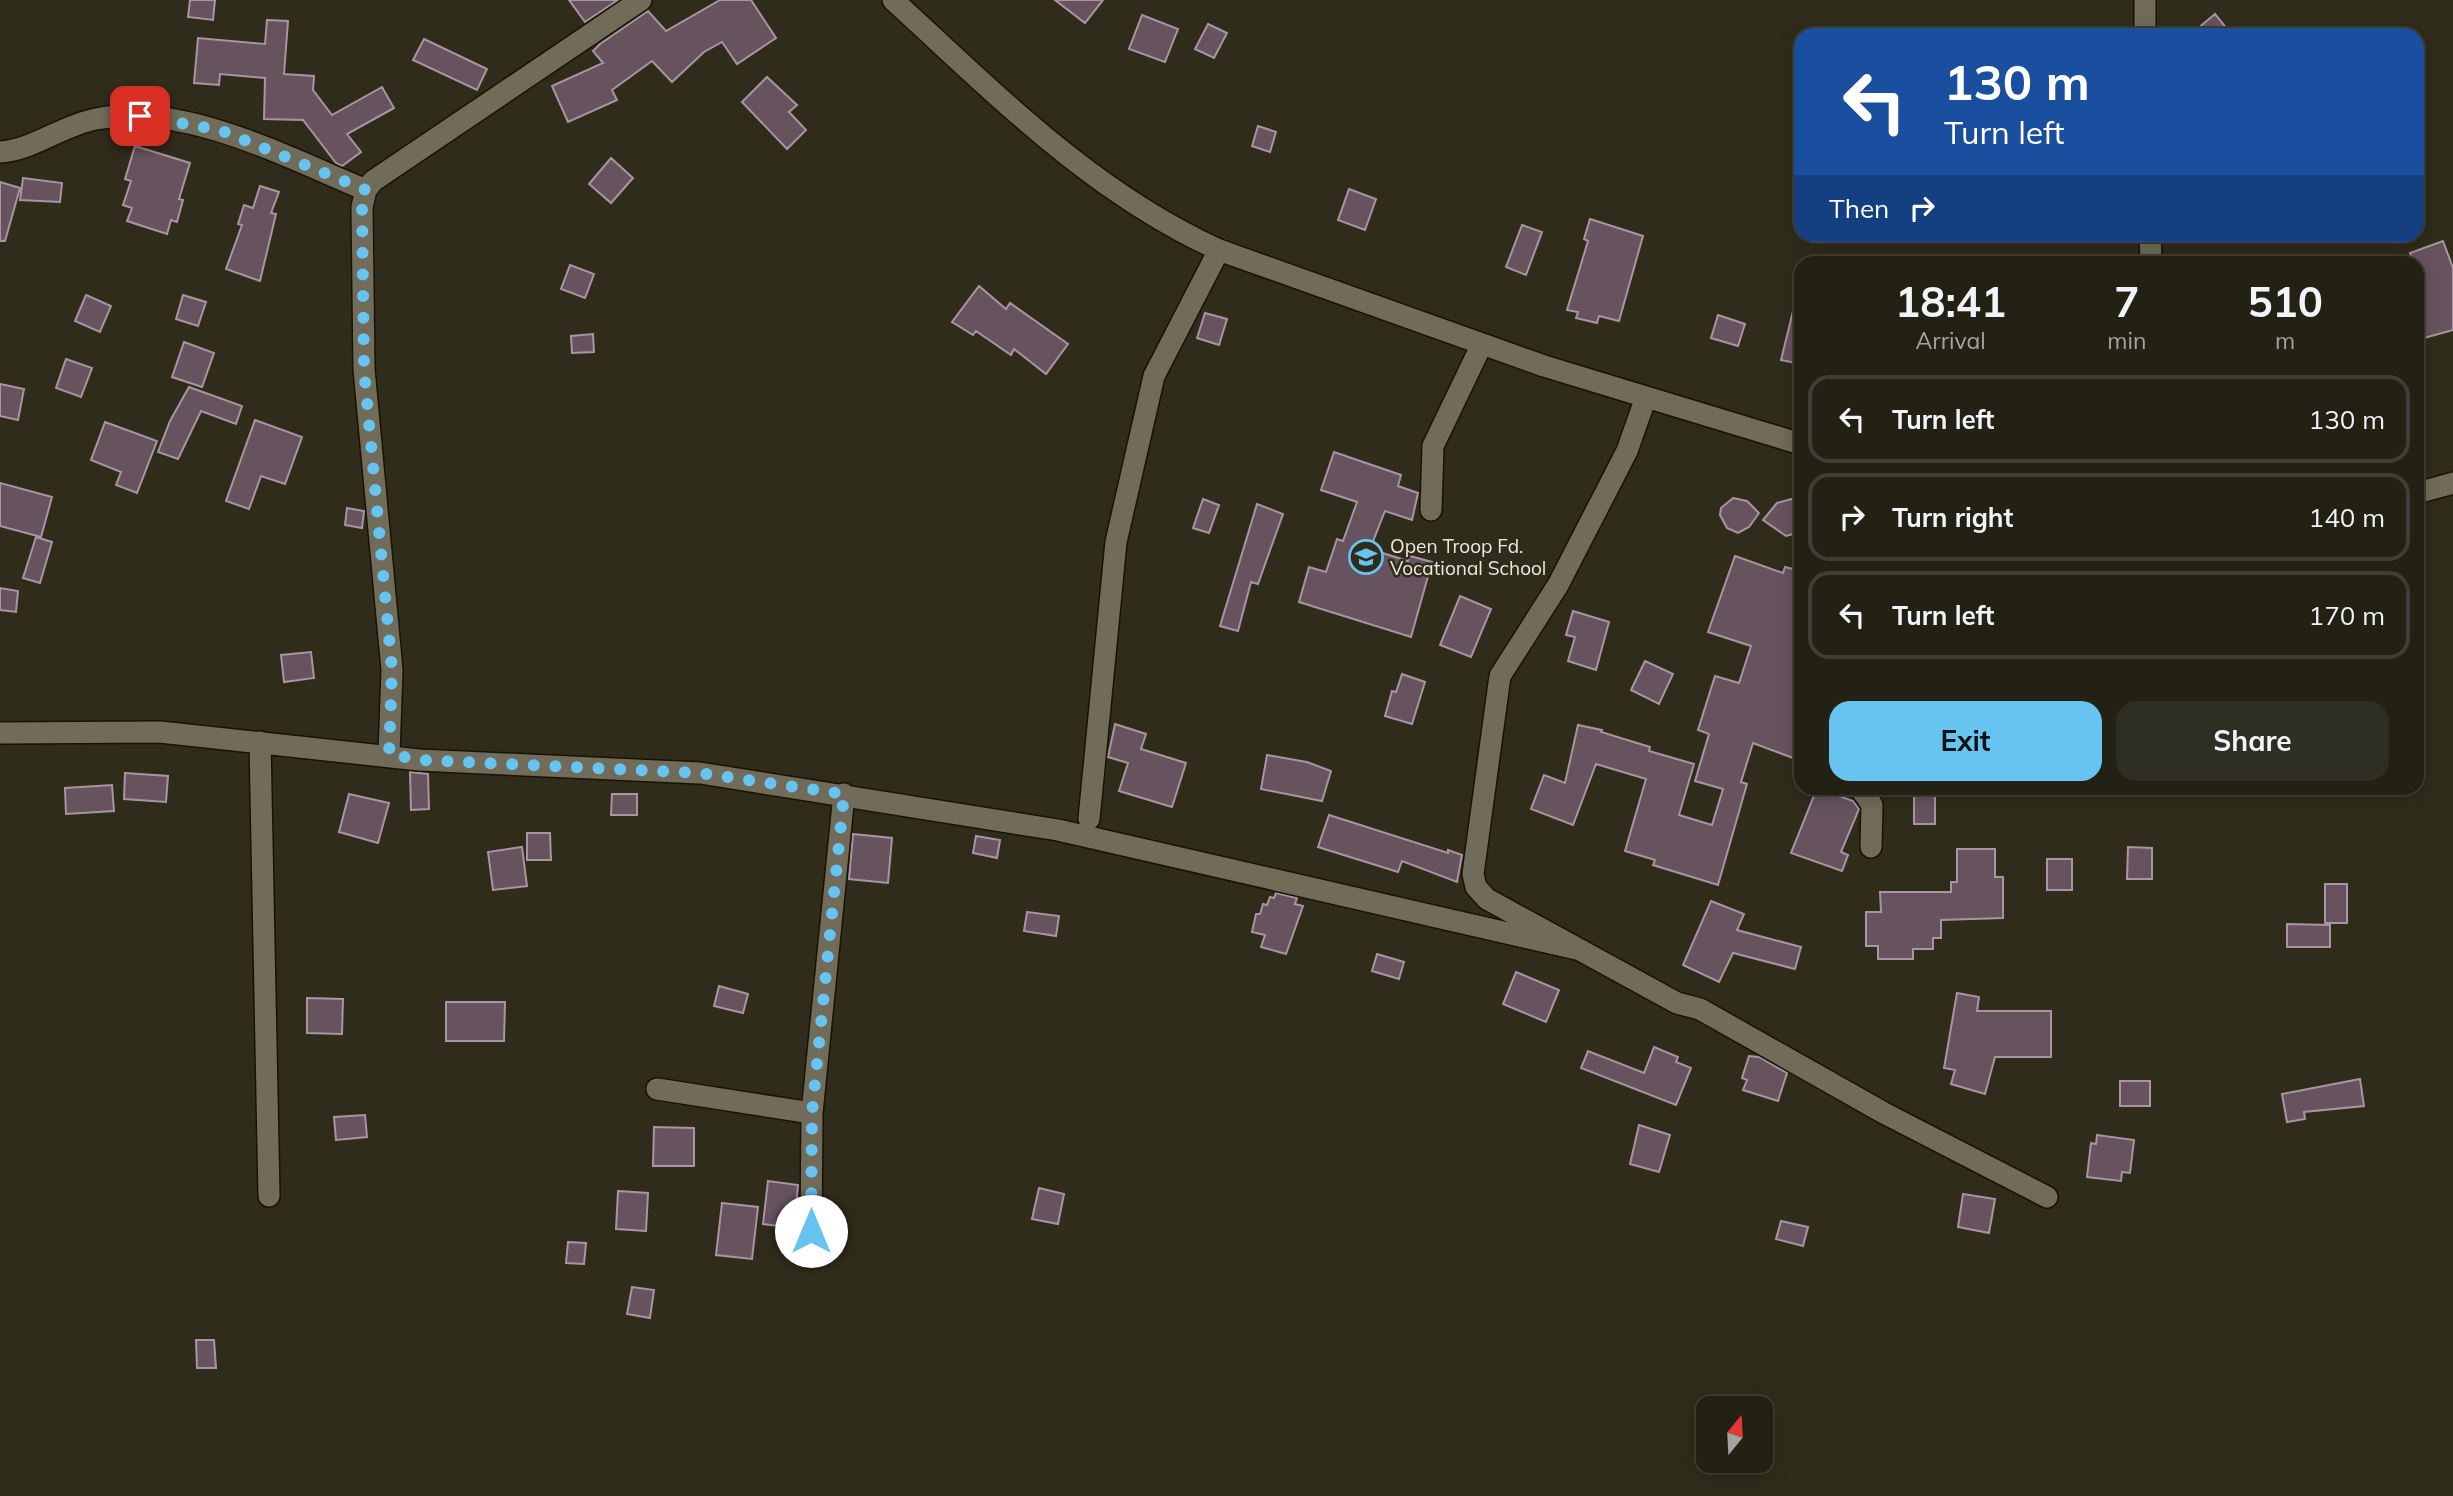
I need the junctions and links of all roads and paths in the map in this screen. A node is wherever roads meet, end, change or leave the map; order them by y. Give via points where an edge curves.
1 (642, 0) edge
2 (893, 0) edge
3 (2146, 0) edge
4 (2145, 28) edge
5 (0, 152) edge
6 (366, 190) junction
7 (1219, 250) junction
8 (1482, 344) junction
9 (1646, 397) junction
10 (1794, 442) edge
11 (2453, 483) edge
12 (2424, 491) edge
13 (1431, 510) dead end
14 (0, 733) edge
15 (260, 742) junction
16 (389, 754) junction
17 (844, 794) junction
18 (1865, 795) edge
19 (1089, 820) dead end
20 (1871, 847) dead end
21 (1581, 950) junction
22 (657, 1089) dead end
23 (812, 1113) junction
24 (270, 1196) dead end
25 (2047, 1197) dead end
26 (811, 1231) dead end

1 - 6 street
2 - 7 street via 1062,154 1126,201
3 - 4 street
5 - 6 street via 95,119 140,116 220,130
6 - 16 street via 362,207 364,369 392,670
7 - 8 street
7 - 19 street via 1154,376 1116,542
8 - 9 street
8 - 13 street via 1433,446
9 - 10 street
9 - 21 street via 1627,451 1558,585 1500,676 1473,874 1476,887 1487,898
11 - 12 street
14 - 15 street via 160,732
15 - 16 street
15 - 24 street
16 - 17 street via 419,760 700,773
17 - 21 street via 1058,830
17 - 23 street
18 - 20 street via 1872,804
21 - 25 street via 1676,1003 1700,1009 1884,1113
22 - 23 street
23 - 26 street

